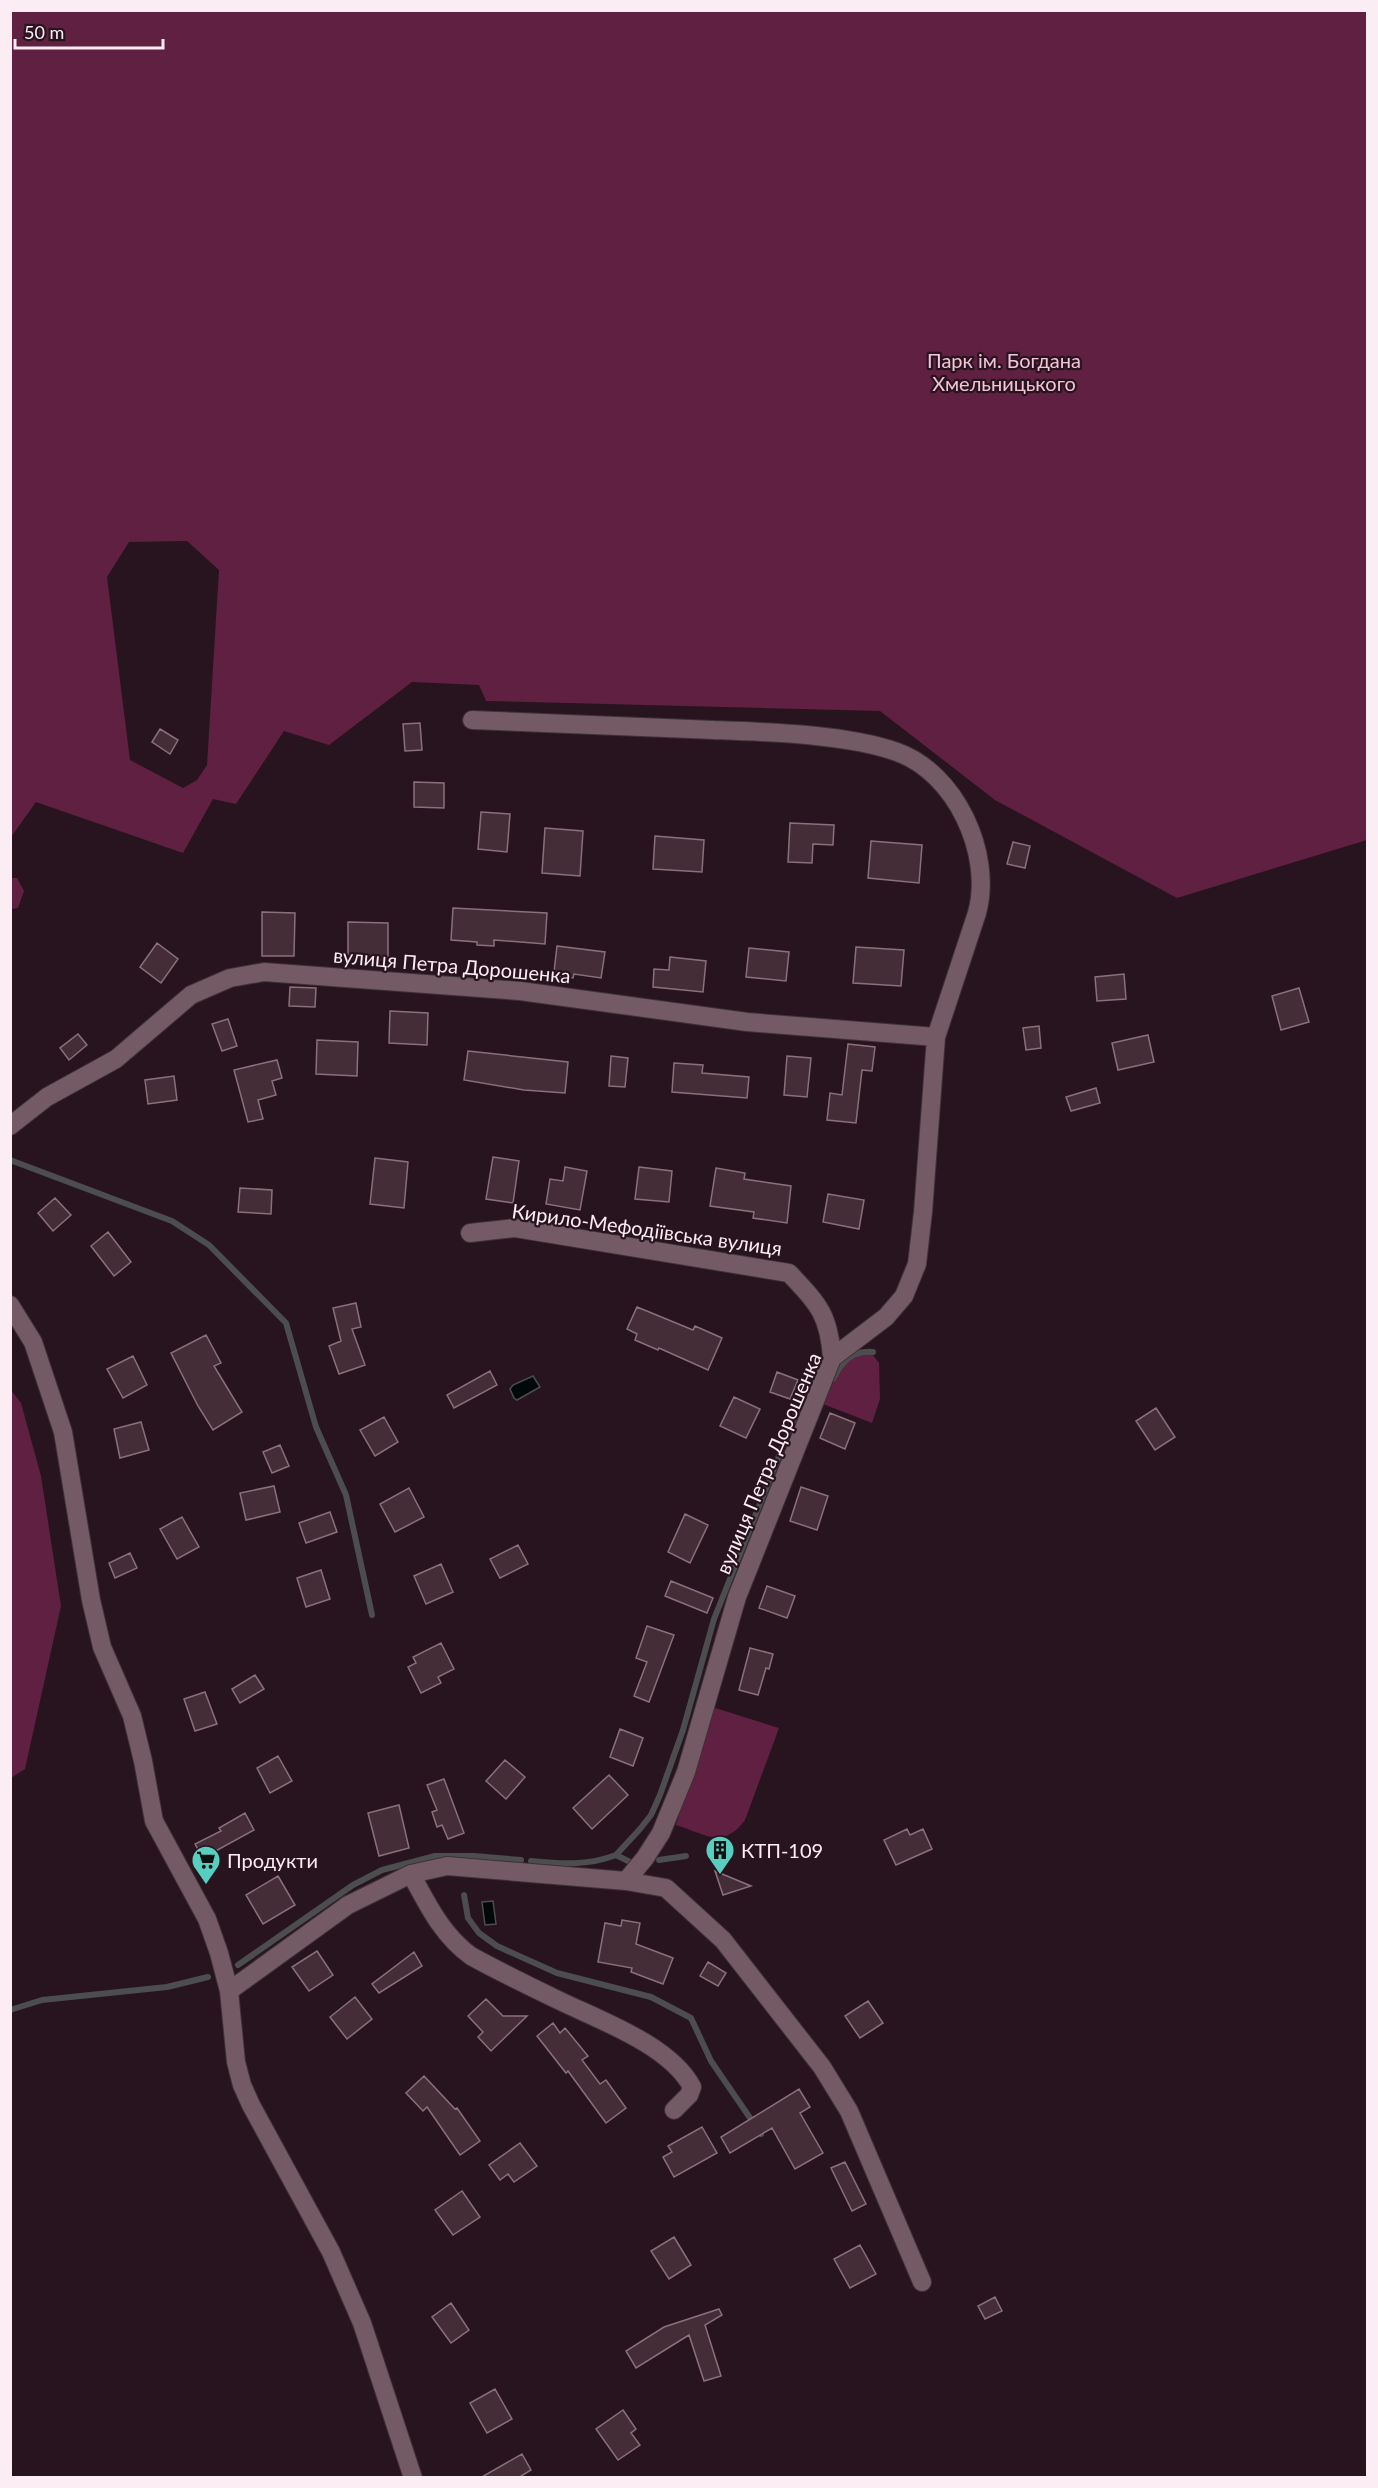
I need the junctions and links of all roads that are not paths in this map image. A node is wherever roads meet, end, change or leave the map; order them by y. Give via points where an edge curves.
1 (472, 720) dead end
2 (936, 1036) junction
3 (10, 1126) edge
4 (470, 1233) dead end
5 (10, 1305) edge
6 (832, 1359) junction
7 (411, 1874) junction
8 (626, 1881) junction
9 (229, 1991) junction
10 (674, 2110) dead end
11 (922, 2282) dead end
12 (413, 2478) edge

1 - 2 street, вулиця Петра Дорошенка via 765,732 851,741 898,752 917,762 941,783 969,826 982,873 982,896
2 - 3 street, вулиця Петра Дорошенка via 747,1022 520,991 264,972 230,978 191,995 116,1059 47,1097
2 - 6 street, вулиця Петра Дорошенка via 917,1264 904,1296 886,1317
4 - 6 street, Кирило-Мефодіївська вулиця via 515,1228 789,1272 820,1307 830,1333
5 - 9 street via 33,1341 63,1432 90,1600 102,1647 132,1716 154,1821 207,1919
6 - 8 street, вулиця Петра Дорошенка via 736,1597 686,1772 661,1833
7 - 8 street via 447,1866
7 - 9 street via 348,1905
7 - 10 street via 440,1926 471,1956 641,2041 670,2061 692,2087
8 - 11 street via 666,1888 694,1911 723,1940 801,2037 849,2111
9 - 12 street via 242,2085 336,2262 362,2324

